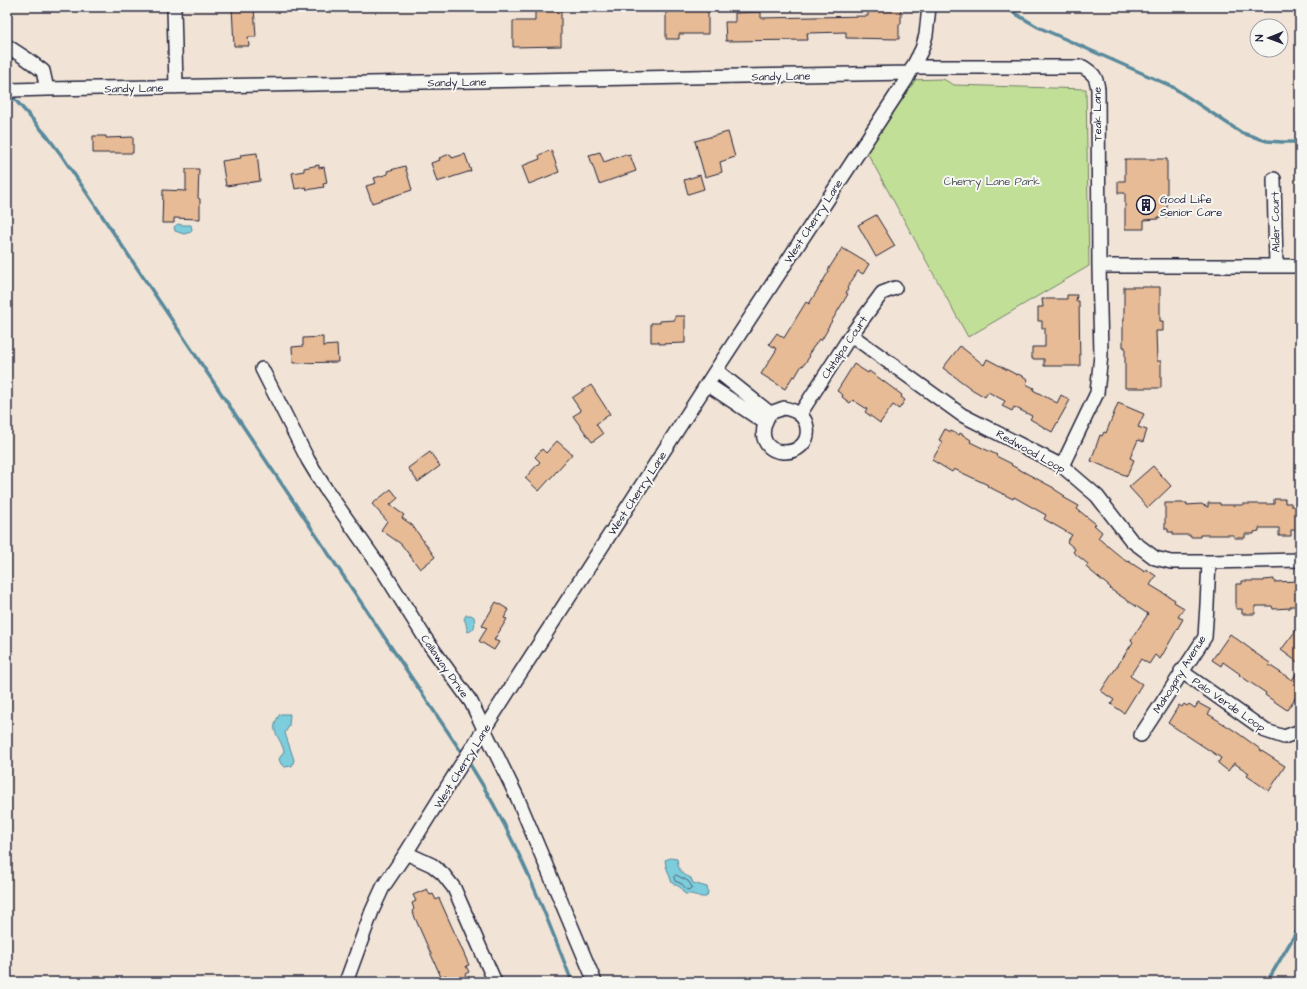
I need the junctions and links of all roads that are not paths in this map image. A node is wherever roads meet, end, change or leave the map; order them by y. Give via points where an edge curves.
1 (174, 7) edge
2 (929, 7) edge
3 (7, 46) edge
4 (911, 70) junction
5 (176, 87) junction
6 (47, 89) junction
7 (7, 94) edge
8 (1274, 179) dead end
9 (1099, 266) junction
10 (1276, 266) junction
11 (1300, 266) edge
12 (895, 288) dead end
13 (851, 335) junction
14 (262, 369) dead end
15 (716, 370) junction
16 (707, 384) junction
17 (800, 414) junction
18 (767, 418) junction
19 (1062, 466) junction
20 (1300, 560) edge
21 (1209, 562) junction
22 (1181, 671) junction
23 (484, 730) junction
24 (1300, 731) edge
25 (1141, 735) dead end
26 (406, 853) junction
27 (346, 982) edge
28 (495, 982) edge
29 (594, 982) edge

1 - 5 street
2 - 4 street, West Cherry Lane via 922,49
3 - 6 street via 42,71
4 - 5 street, Sandy Lane
4 - 9 street, Teak Lane via 1083,67 1096,77
4 - 15 street, West Cherry Lane
5 - 6 street, Sandy Lane
6 - 7 street, Sandy Lane via 12,90
8 - 10 street, Alder Court
9 - 10 street
9 - 19 street via 1101,355 1097,393
10 - 11 street
12 - 13 street, Chitalpa Court via 882,293
13 - 17 street, Chitalpa Court
13 - 19 street, Redwood Loop via 962,415
14 - 23 street, Callaway Drive via 325,488 470,702
15 - 16 street, West Cherry Lane
15 - 18 street
16 - 18 street
16 - 23 street, West Cherry Lane
17 - 18 street via 784,408
17 - 18 street via 805,421 806,438 794,451 785,453 777,452 764,440 762,431
19 - 21 street, Redwood Loop via 1097,496 1131,540 1155,558 1171,562
20 - 21 street, Redwood Loop
21 - 22 street, Mahogany Avenue via 1204,637
22 - 24 street, Palo Verde Loop via 1266,731 1284,737
22 - 25 street, Mahogany Avenue
23 - 26 street, West Cherry Lane
23 - 29 street, Callaway Drive via 518,799
26 - 27 street, West Cherry Lane via 383,887
26 - 28 street via 432,865 454,888

